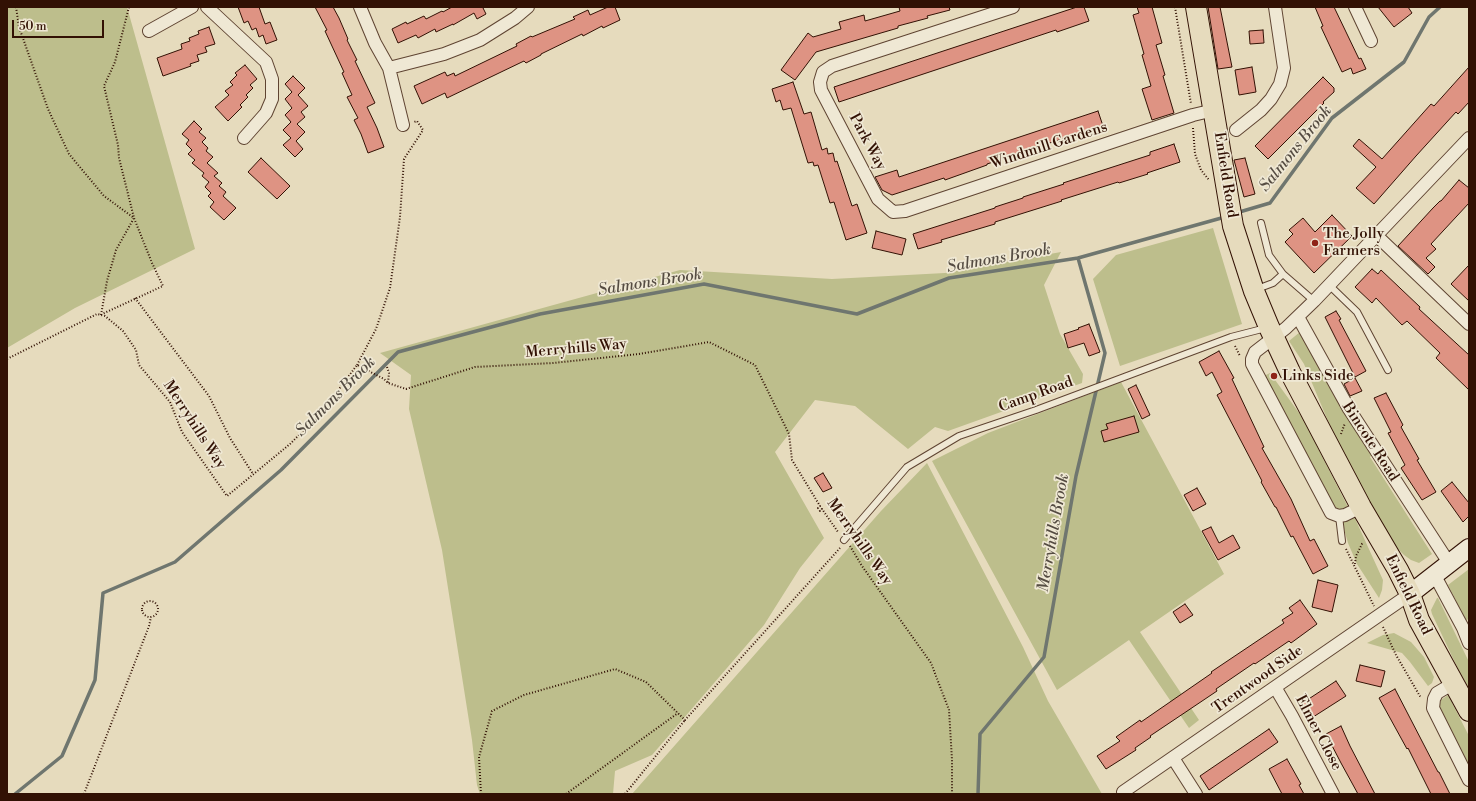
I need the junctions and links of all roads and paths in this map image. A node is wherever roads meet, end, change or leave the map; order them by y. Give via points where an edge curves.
1 (16, 7) edge
2 (129, 7) edge
3 (192, 7) edge
4 (207, 7) edge
5 (360, 7) edge
6 (528, 7) edge
7 (1014, 7) edge
8 (1175, 7) edge
9 (1196, 7) edge
10 (1275, 7) edge
11 (1355, 7) edge
12 (149, 31) dead end
13 (1371, 41) dead end
14 (389, 68) junction
15 (1214, 110) junction
16 (1193, 115) junction
17 (403, 125) joint
18 (1236, 130) dead end
19 (244, 138) dead end
20 (1469, 138) edge
21 (1211, 183) dead end
22 (893, 212) joint
23 (134, 218) junction
24 (1261, 223) dead end
25 (1376, 235) junction
26 (1283, 274) junction
27 (1329, 285) junction
28 (1254, 291) junction
29 (135, 298) junction
30 (1314, 301) junction
31 (101, 315) junction
32 (1298, 317) junction
33 (1469, 324) edge
34 (1271, 332) junction
35 (1231, 337) junction
36 (7, 359) edge
37 (1242, 361) dead end
38 (357, 365) junction
39 (387, 367) dead end
40 (1388, 370) dead end
41 (388, 383) junction
42 (1348, 408) junction
43 (1335, 457) junction
44 (253, 474) junction
45 (1361, 507) junction
46 (1339, 516) junction
47 (1378, 537) junction
48 (845, 540) junction
49 (1342, 541) joint
50 (1467, 552) edge
51 (1449, 563) junction
52 (1355, 565) junction
53 (1434, 574) junction
54 (1410, 594) junction
55 (1378, 616) junction
56 (151, 617) junction
57 (1466, 627) edge
58 (1469, 643) edge
59 (1454, 683) junction
60 (1275, 687) junction
61 (1433, 708) junction
62 (1469, 712) edge
63 (678, 713) junction
64 (685, 720) junction
65 (1173, 758) junction
66 (1469, 780) edge
67 (1123, 792) dead end
68 (84, 794) edge
69 (481, 794) edge
70 (566, 794) edge
71 (624, 794) edge
72 (952, 794) edge
73 (1196, 794) edge
74 (1333, 794) edge

1 - 23 path via 19,27 46,102 69,154 104,196
2 - 23 path via 115,62 104,86 118,145 118,158
3 - 12 street
4 - 19 street via 266,62 272,79 272,98 266,113
5 - 14 street
6 - 14 street via 480,40 444,54
7 - 22 street, Park Way via 832,66 823,72 821,90 878,199
8 - 16 path
9 - 15 main road, Enfield Road
10 - 18 street via 1284,68 1280,84 1271,99
11 - 13 street
14 - 17 street
15 - 16 street, Windmill Gardens
15 - 28 main road, Enfield Road via 1233,226
16 - 21 path via 1195,154
16 - 22 street, Windmill Gardens via 906,211
17 - 38 path via 417,121 423,130 404,159 400,217 390,288 376,329
20 - 25 street
23 - 29 path via 163,286
23 - 31 path via 116,250
24 - 26 lane via 1269,255
25 - 27 street
25 - 33 street
26 - 28 lane via 1273,283
26 - 30 lane
27 - 30 street
27 - 40 lane via 1356,312
28 - 34 main road, Enfield Road
29 - 31 path
29 - 44 path via 208,396
30 - 32 street
31 - 36 path via 97,314
31 - 44 path, Merryhills Way via 123,331 136,350 139,365 170,402 182,432 227,496
32 - 34 street
32 - 42 street, Bincote Road
34 - 35 lane, Camp Road via 1260,330
34 - 43 main road, Enfield Road
34 - 46 street via 1255,352 1252,364 1331,513
35 - 37 path
35 - 48 lane, Camp Road via 959,436 907,467
38 - 41 path, Merryhills Way
38 - 44 path, Merryhills Way via 322,412 290,444
39 - 41 path
41 - 48 path, Merryhills Way via 406,389 475,367 553,363 639,354 708,342 755,365 789,434 792,460 820,506 818,508 820,511 822,509
42 - 43 path
42 - 51 street, Bincote Road
43 - 45 main road, Enfield Road
45 - 46 street
45 - 47 main road, Enfield Road
46 - 49 lane
47 - 52 path via 1362,544
47 - 54 main road, Enfield Road
48 - 64 path
48 - 72 path, Merryhills Way via 931,663 949,710
49 - 52 path
50 - 51 street
51 - 53 street
52 - 55 path
53 - 54 street
53 - 57 street
54 - 55 street, Trentwood Side
54 - 59 main road, Enfield Road via 1419,620
55 - 60 street, Trentwood Side
55 - 61 path via 1396,655 1423,701
56 - 56 path via 157,614 158,606 153,601 143,604 142,608 144,615
56 - 68 path
57 - 58 street
59 - 61 street via 1437,693
59 - 62 main road, Enfield Road
60 - 65 street, Trentwood Side
60 - 74 street, Elmer Close
61 - 66 street
63 - 64 path
63 - 69 path via 646,682 615,669 524,695 492,710 479,757
63 - 70 path
64 - 71 path
65 - 67 street, Trentwood Side
65 - 73 street

